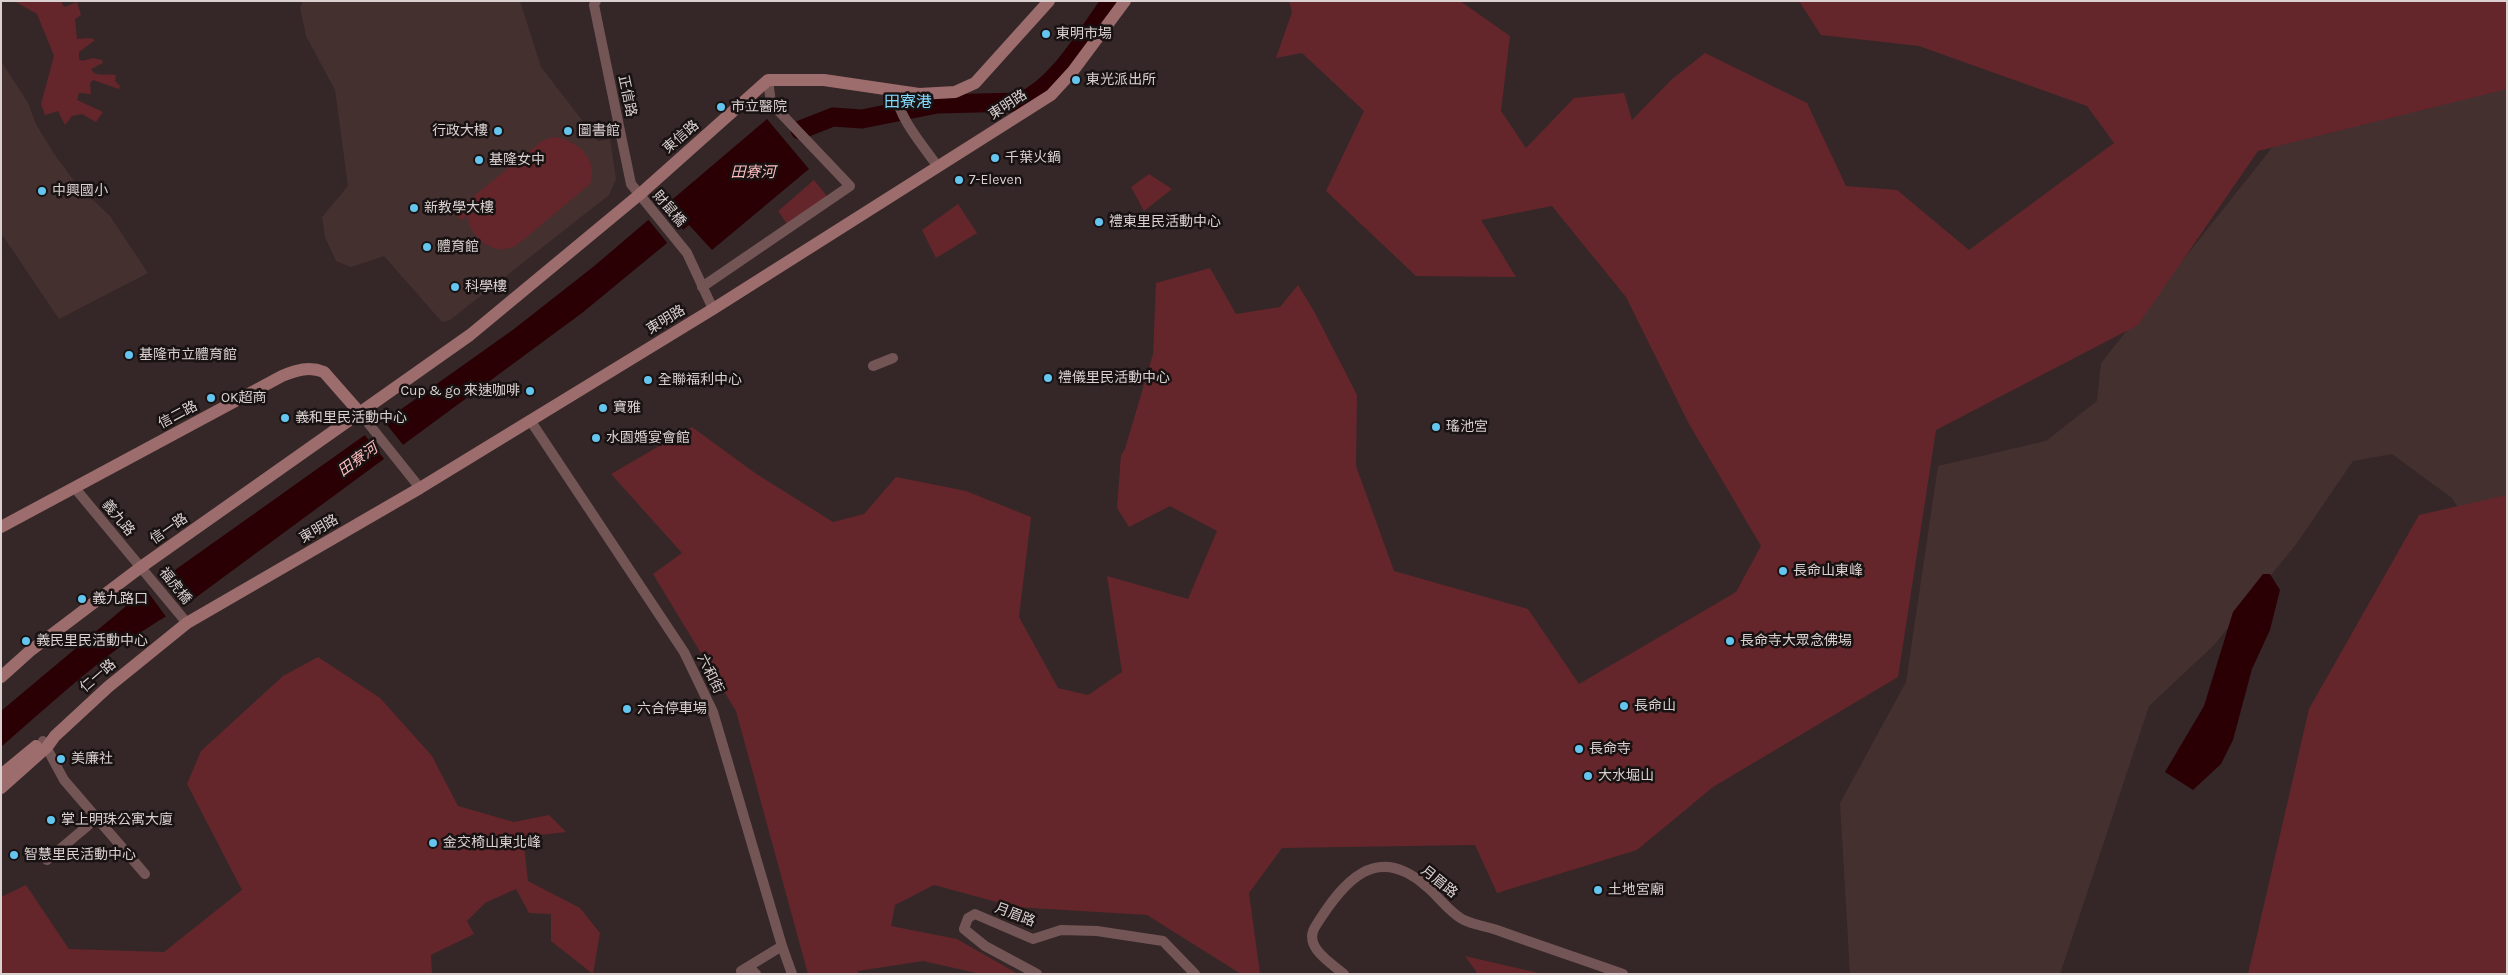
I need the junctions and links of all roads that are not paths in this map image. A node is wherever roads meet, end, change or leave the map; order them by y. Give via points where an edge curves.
1 (596, 1) edge
2 (1049, 1) edge
3 (1125, 1) edge
4 (768, 80) junction
5 (896, 97) junction
6 (938, 167) junction
7 (639, 195) junction
8 (702, 287) junction
9 (713, 309) junction
10 (893, 358) dead end
11 (873, 366) dead end
12 (360, 413) junction
13 (530, 420) junction
14 (74, 487) junction
15 (420, 488) junction
16 (1, 527) edge
17 (141, 567) junction
18 (187, 623) junction
19 (1, 677) edge
20 (48, 741) junction
21 (1, 774) edge
22 (1, 788) edge
23 (97, 818) junction
24 (47, 860) dead end
25 (145, 874) dead end
26 (782, 946) junction
27 (749, 970) edge
28 (792, 974) edge
29 (1037, 974) edge
30 (1195, 974) edge
31 (1344, 974) edge
32 (1623, 974) edge

1 - 7 street, 正信路 via 599,35 631,184
2 - 5 street via 975,83 944,94
3 - 6 street, 東明路 via 1051,95
4 - 5 street via 824,80
4 - 7 street, 東信路
4 - 8 street via 771,103 850,186
5 - 6 street via 905,118
6 - 9 street, 東明路
7 - 8 street, 財鼠橋 via 694,264
7 - 12 street, 東信路 via 470,335
8 - 9 street, 財鼠橋
9 - 13 street, 東明路
10 - 11 street
12 - 14 street, 信二路 via 324,372 299,370 282,376
12 - 15 street
12 - 17 street, 信一路
13 - 15 street, 東明路
13 - 26 street, 六和街 via 684,652 697,678 713,712
14 - 16 street, 信二路
14 - 17 street, 義九路
15 - 18 street, 東明路
17 - 18 street, 福虎橋
17 - 19 street, 信一路 via 30,651
18 - 20 street, 仁一路
20 - 21 street, 仁一路
20 - 22 street, 仁一路
20 - 23 street via 64,780
23 - 24 street
23 - 25 street
26 - 27 street
26 - 28 street, 六和街
29 - 30 street, 月眉路 via 985,946 964,929 968,918 975,914 1033,939 1061,930 1097,931 1164,941
31 - 32 street, 月眉路 via 1319,953 1313,931 1328,906 1350,881 1366,869 1384,866 1418,880 1463,920

